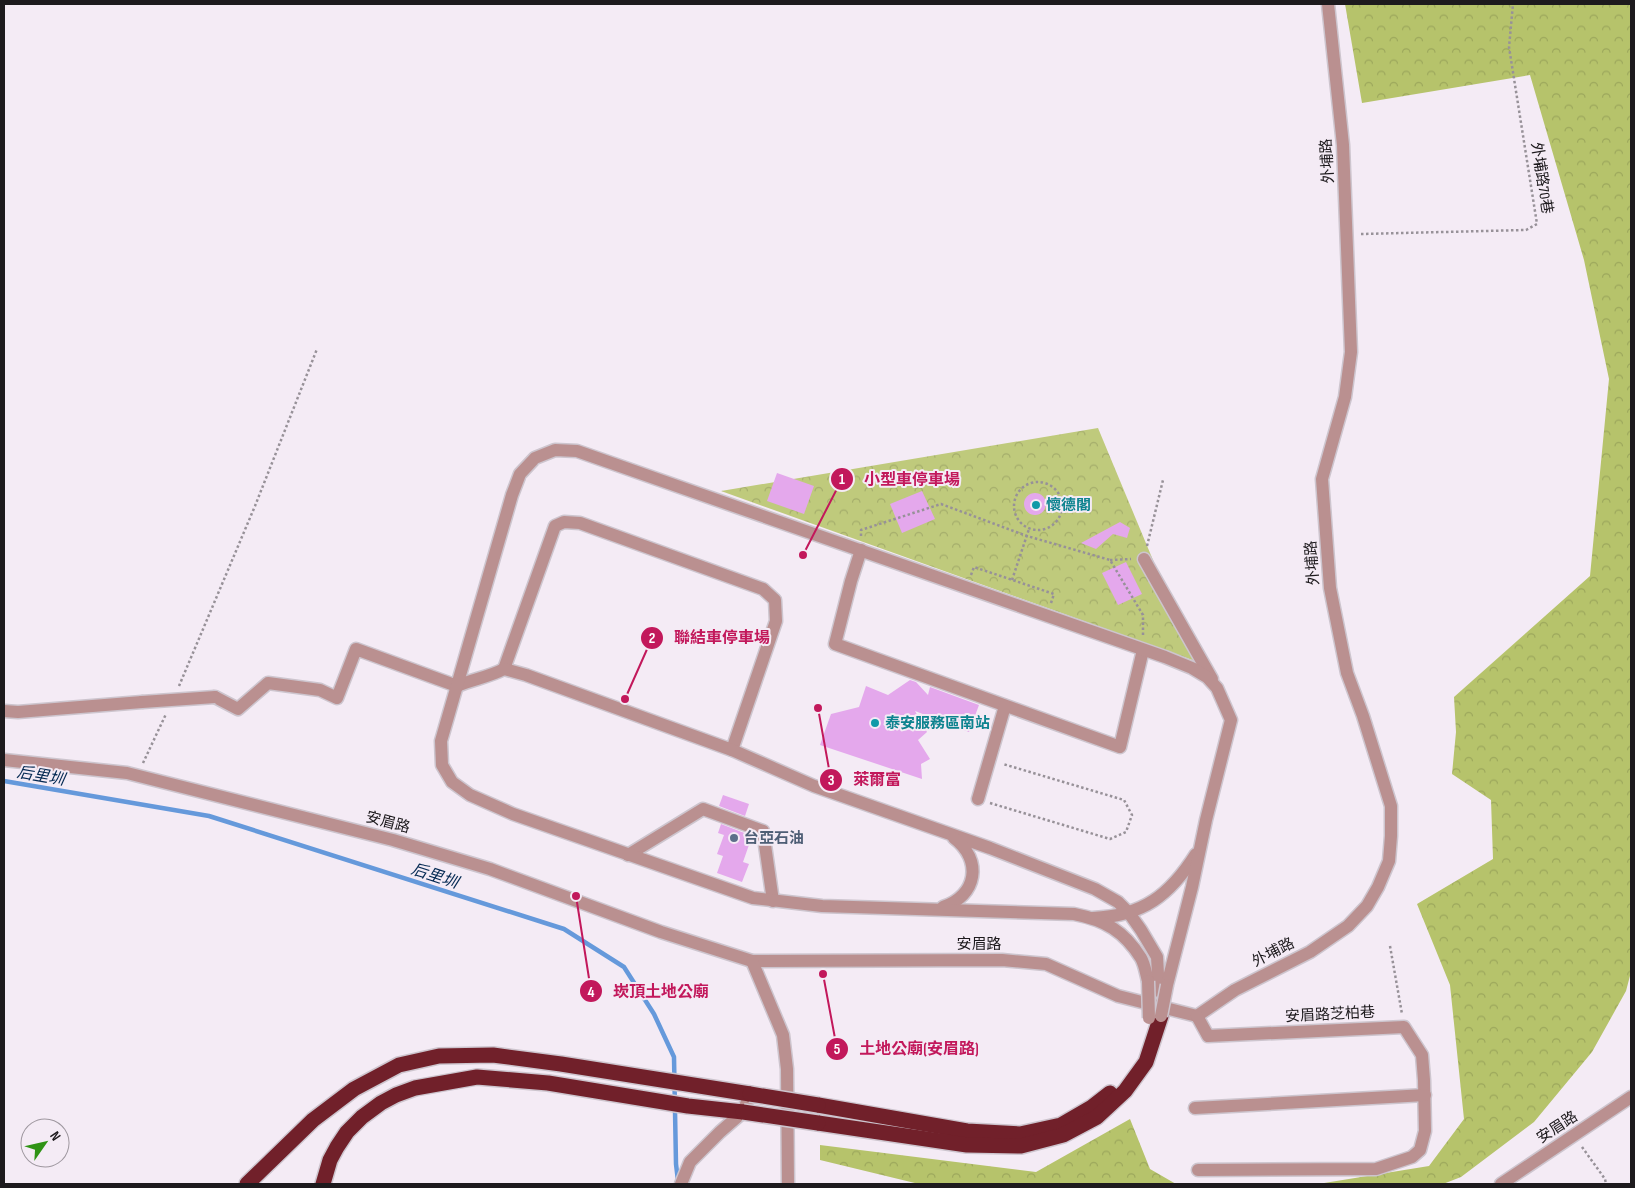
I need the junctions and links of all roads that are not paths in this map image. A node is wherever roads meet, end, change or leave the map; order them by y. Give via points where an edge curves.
1 (1328, 4) edge
2 (861, 550) junction
3 (1144, 559) road end
4 (1144, 650) junction
5 (504, 669) junction
6 (457, 686) junction
7 (1216, 688) junction
8 (1005, 706) junction
9 (4, 711) edge
10 (732, 750) junction
11 (4, 760) edge
12 (978, 799) road end
13 (949, 834) junction
14 (1201, 846) junction
15 (628, 855) junction
16 (773, 901) junction
17 (939, 909) junction
18 (1129, 913) junction
19 (1093, 918) junction
20 (752, 961) junction
21 (1163, 988) junction
22 (1197, 1016) junction
23 (1155, 1017) junction
24 (750, 1094) junction
25 (1425, 1096) junction
26 (1631, 1097) edge
27 (1195, 1108) dead end
28 (743, 1112) junction
29 (1198, 1170) dead end
30 (247, 1184) edge
31 (322, 1184) edge
32 (681, 1184) edge
33 (788, 1184) edge
34 (1501, 1184) edge

1 - 22 street, 外埔路 via 1344,145 1351,352 1345,397 1327,458 1322,489 1330,588 1347,673 1391,806 1389,861 1367,906 1348,926 1310,952 1235,990
2 - 4 street
2 - 6 street via 599,458 577,451 555,450 535,458 520,474
2 - 8 street via 835,644
3 - 7 street
4 - 7 street via 1192,668 1207,677
4 - 8 street via 1120,747
5 - 6 street
5 - 10 street
5 - 10 street via 555,526 564,522 589,526 764,589 775,600 776,621
6 - 9 street, bridge via 356,649 337,698 320,690 268,683 238,709 215,696
6 - 15 street via 441,741 442,765 452,782 470,795 513,814
7 - 14 street via 1232,720
8 - 12 street
10 - 13 street via 814,786
11 - 20 street, 安眉路 via 127,773 393,840 490,869 661,932
13 - 17 street via 965,848 972,860 973,876 966,892 954,904
13 - 18 street via 1095,890 1118,902
14 - 18 street via 1186,870 1161,895
14 - 21 street
15 - 16 street via 753,898
15 - 16 street via 703,809 763,831
16 - 17 street via 822,906
17 - 19 street via 1074,914
18 - 19 street
18 - 21 street via 1157,957
19 - 23 street, bridge via 1122,934 1142,960
20 - 22 street, 安眉路 via 1002,960 1046,964 1118,996
20 - 33 street via 783,1035
21 - 23 street, bridge
22 - 25 street, 安眉路芝柏巷 via 1208,1036 1404,1027 1422,1055
23 - 24 highway, bridge via 1137,1059 1119,1085 1092,1107 1061,1125 1020,1134 967,1131
23 - 28 highway, bridge via 1146,1062 1125,1092 1098,1117 1063,1136 1021,1146 967,1145
24 - 28 street
24 - 30 highway via 493,1055 439,1056 399,1066 354,1089 313,1120
25 - 27 street
25 - 29 street via 1426,1131 1420,1150 1412,1157 1376,1169
26 - 34 street, 安眉路
28 - 31 highway via 548,1083 476,1077 415,1088 396,1095 362,1117 347,1132 330,1160
28 - 32 street via 690,1162

